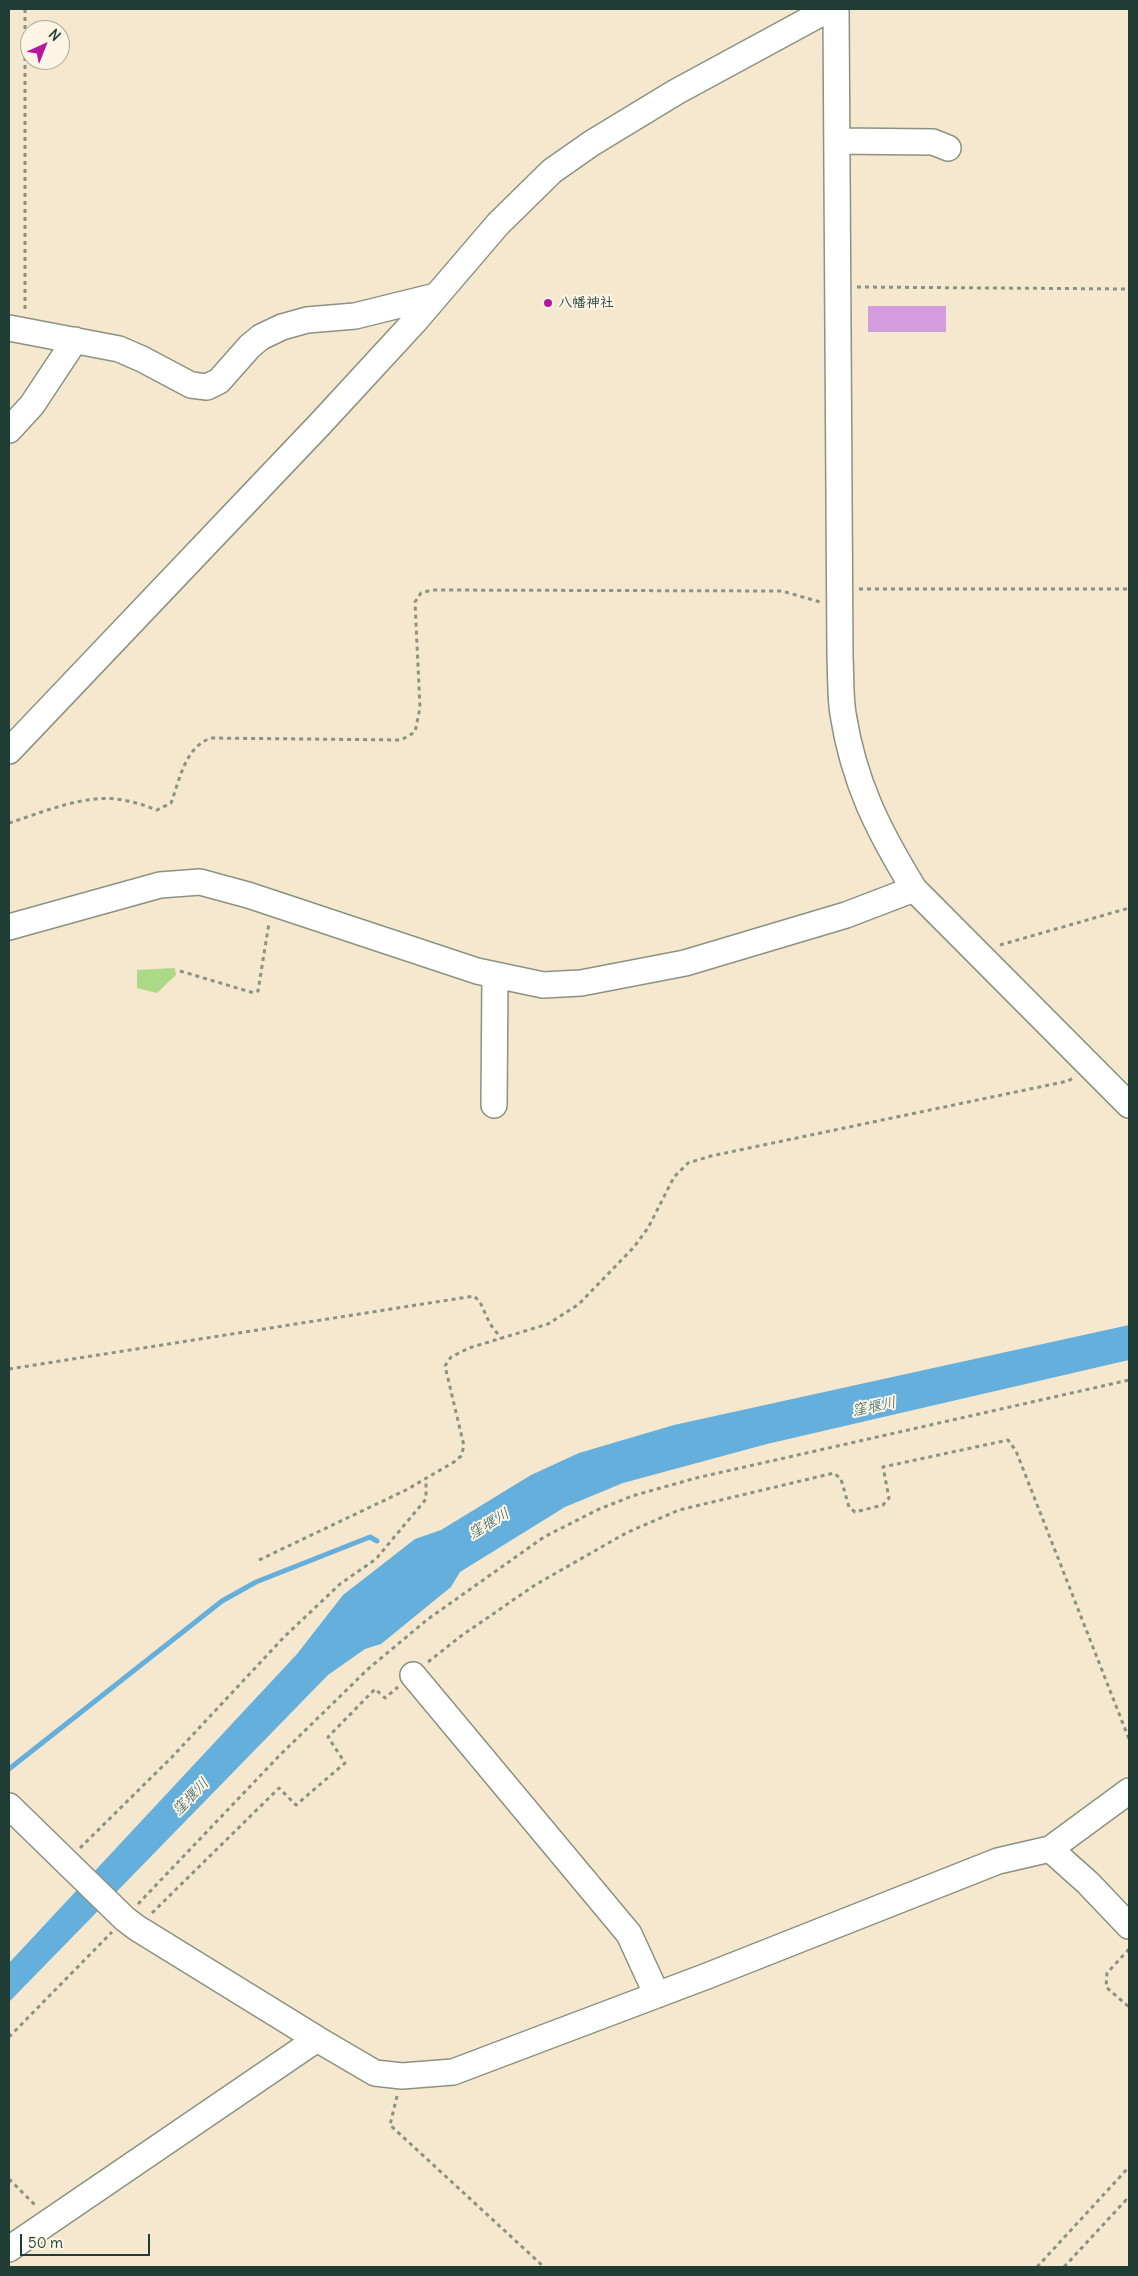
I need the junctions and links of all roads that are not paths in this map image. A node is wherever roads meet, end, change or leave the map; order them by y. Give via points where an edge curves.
1 (829, 9) edge
2 (836, 9) edge
3 (837, 141) junction
4 (948, 148) dead end
5 (436, 296) junction
6 (17, 329) edge
7 (75, 340) junction
8 (9, 430) edge
9 (9, 751) edge
10 (914, 889) junction
11 (9, 927) edge
12 (495, 975) junction
13 (494, 1105) dead end
14 (1129, 1105) edge
15 (412, 1675) road end
16 (1129, 1791) edge
17 (9, 1806) edge
18 (1050, 1849) junction
19 (1129, 1926) edge
20 (657, 1995) junction
21 (317, 2039) junction
22 (9, 2250) edge

1 - 5 street via 676,92 552,171 498,224
2 - 3 street
3 - 4 street via 933,142
3 - 10 street via 842,712 865,798 888,846
5 - 7 street via 355,316 307,320 282,327 255,341 219,381 207,387 192,385 119,350
5 - 9 street
6 - 7 street
7 - 8 street via 32,405
10 - 12 street via 846,915 685,963 581,983 543,985
10 - 14 street
11 - 12 street via 160,885 200,882
12 - 13 street
15 - 20 street via 629,1934
16 - 18 street
17 - 21 street via 131,1923
18 - 19 street
18 - 20 street via 998,1860
20 - 21 street via 453,2072 402,2076 375,2073
21 - 22 street

